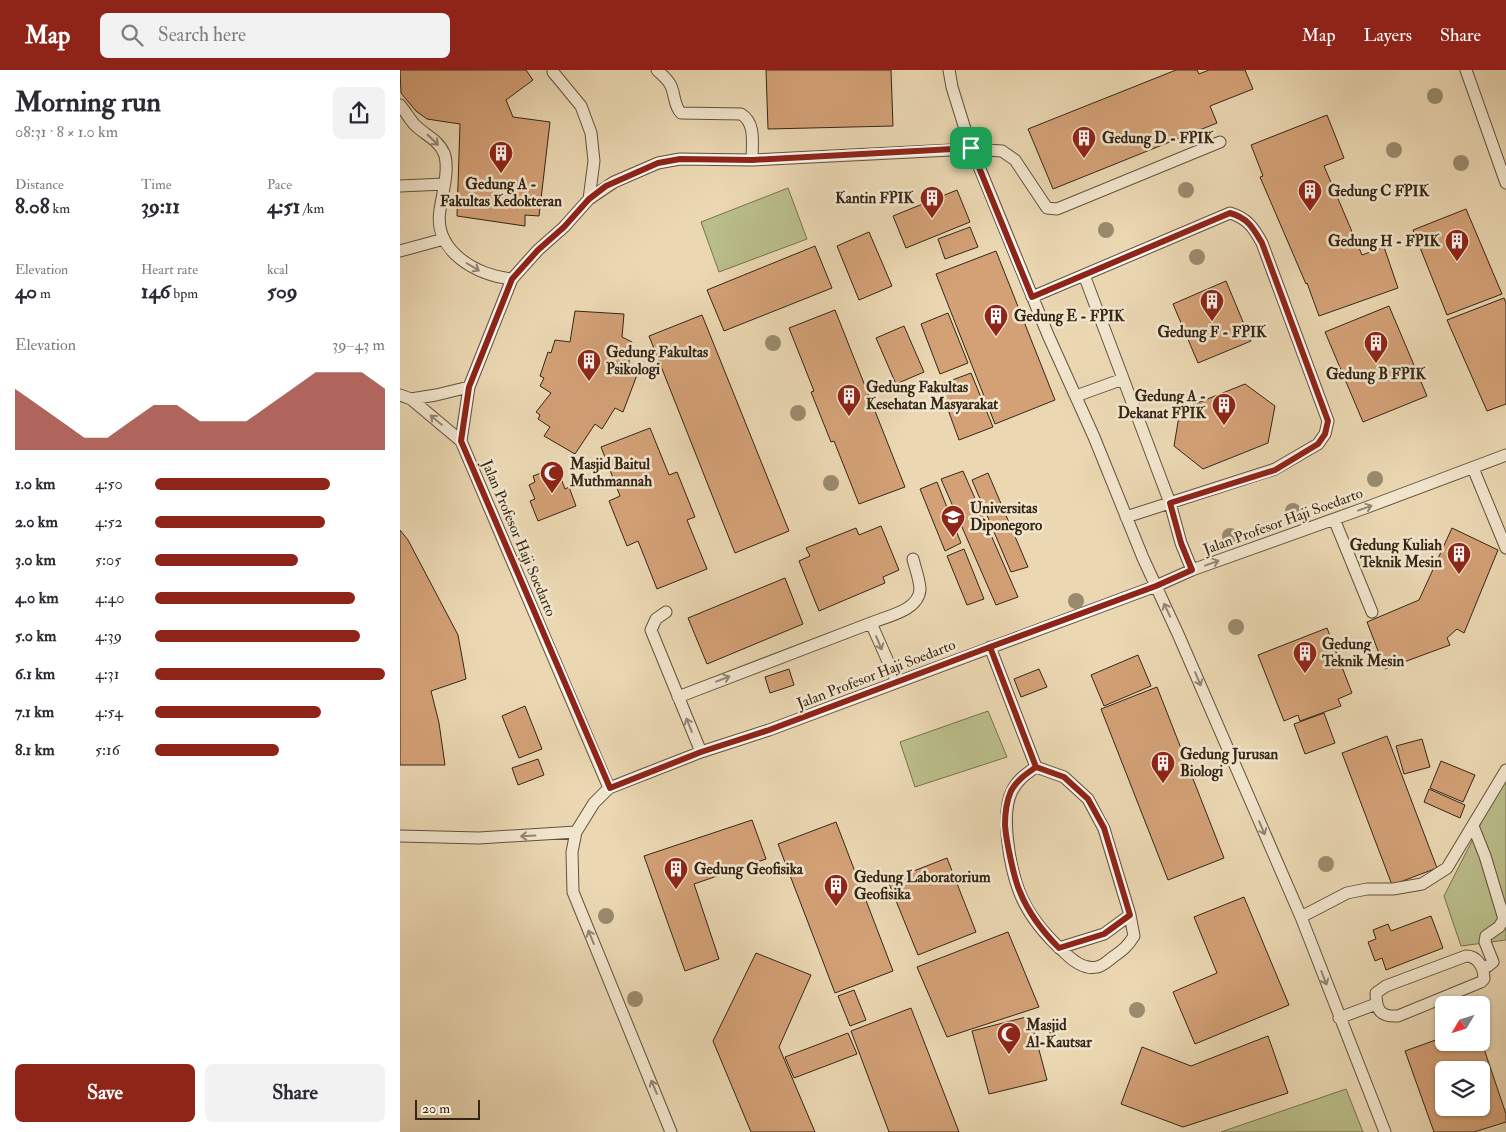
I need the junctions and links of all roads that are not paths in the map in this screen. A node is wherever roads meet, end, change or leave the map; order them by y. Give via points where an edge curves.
1 (657, 70) edge
2 (950, 70) edge
3 (1466, 70) edge
4 (553, 72) dead end
5 (400, 105) edge
6 (1220, 142) dead end
7 (971, 148) junction
8 (752, 160) junction
9 (1506, 183) edge
10 (444, 184) junction
11 (400, 186) edge
12 (589, 199) junction
13 (444, 239) junction
14 (400, 251) edge
15 (1084, 275) junction
16 (512, 279) junction
17 (1032, 297) junction
18 (1123, 379) junction
19 (469, 387) junction
20 (1076, 396) junction
21 (406, 397) edge
22 (461, 441) junction
23 (1506, 455) edge
24 (1473, 468) junction
25 (1170, 503) junction
26 (1126, 518) junction
27 (1334, 519) junction
28 (1506, 548) edge
29 (913, 559) dead end
30 (1192, 570) junction
31 (1156, 586) junction
32 (666, 612) dead end
33 (1372, 612) dead end
34 (871, 623) junction
35 (990, 647) junction
36 (897, 682) junction
37 (678, 697) junction
38 (701, 752) junction
39 (1036, 767) junction
40 (1506, 770) edge
41 (610, 788) junction
42 (1473, 826) junction
43 (576, 832) junction
44 (400, 836) edge
45 (1130, 915) junction
46 (1301, 917) junction
47 (1059, 948) junction
48 (1482, 968) junction
49 (1376, 1004) junction
50 (1339, 1018) junction
51 (672, 1132) edge
52 (1385, 1132) edge

1 - 8 lane via 671,85 677,109 682,113 741,114 748,118
2 - 7 lane
3 - 9 lane
4 - 12 lane via 581,106 591,133 594,161
5 -> 10 lane via 414,124 444,153
6 - 7 lane via 1057,209 1047,208 1015,160 1002,151
7 - 8 lane
7 - 17 lane
8 - 12 lane via 680,159 658,163 614,182
10 - 11 lane
10 - 13 lane via 440,211
12 - 16 lane
13 - 14 lane
13 -> 16 lane via 451,251 483,272
15 - 17 lane
15 - 18 lane
15 - 25 lane via 1230,213 1241,216 1253,227 1262,243 1328,421 1325,434 1318,444 1275,470
16 - 19 lane
17 - 20 lane
18 - 20 lane
18 - 25 lane
19 - 21 lane via 436,395
19 - 22 lane
20 - 26 lane
22 -> 21 lane
22 - 41 lane, Jalan Profesor Haji Soedarto
23 - 24 lane, Jalan Profesor Haji Soedarto
27 -> 24 lane, Jalan Profesor Haji Soedarto
24 - 28 lane
25 - 26 lane
25 - 30 lane
26 - 31 lane
30 -> 27 lane, Jalan Profesor Haji Soedarto
27 - 33 lane
29 - 34 lane via 920,589 917,601
30 - 31 lane, Jalan Profesor Haji Soedarto
31 - 35 lane, Jalan Profesor Haji Soedarto
31 - 46 lane
32 - 37 lane via 656,619 651,630
34 -> 36 lane
37 -> 34 lane
35 - 36 lane, Jalan Profesor Haji Soedarto
35 - 39 lane
36 - 38 lane, Jalan Profesor Haji Soedarto
38 -> 37 lane
38 - 41 lane, Jalan Profesor Haji Soedarto
39 - 45 lane via 1064,777 1088,799 1104,828
39 - 47 lane via 1022,776 1011,792 1005,825 1020,892 1035,920
40 - 42 lane
41 - 43 lane via 594,803
42 - 46 lane via 1447,868 1422,884 1347,893
42 - 48 lane via 1504,919 1486,936 1485,942 1493,962
43 -> 44 lane via 479,838
51 -> 43 lane via 574,892 572,852
45 - 47 lane via 1104,934
45 - 47 lane via 1134,936 1128,947 1098,967 1088,967 1071,960
46 -> 50 lane
48 - 49 lane via 1477,959 1466,956 1386,986 1376,993
48 - 49 lane via 1484,979 1481,982 1398,1016 1382,1014
49 - 50 lane
50 - 52 lane

